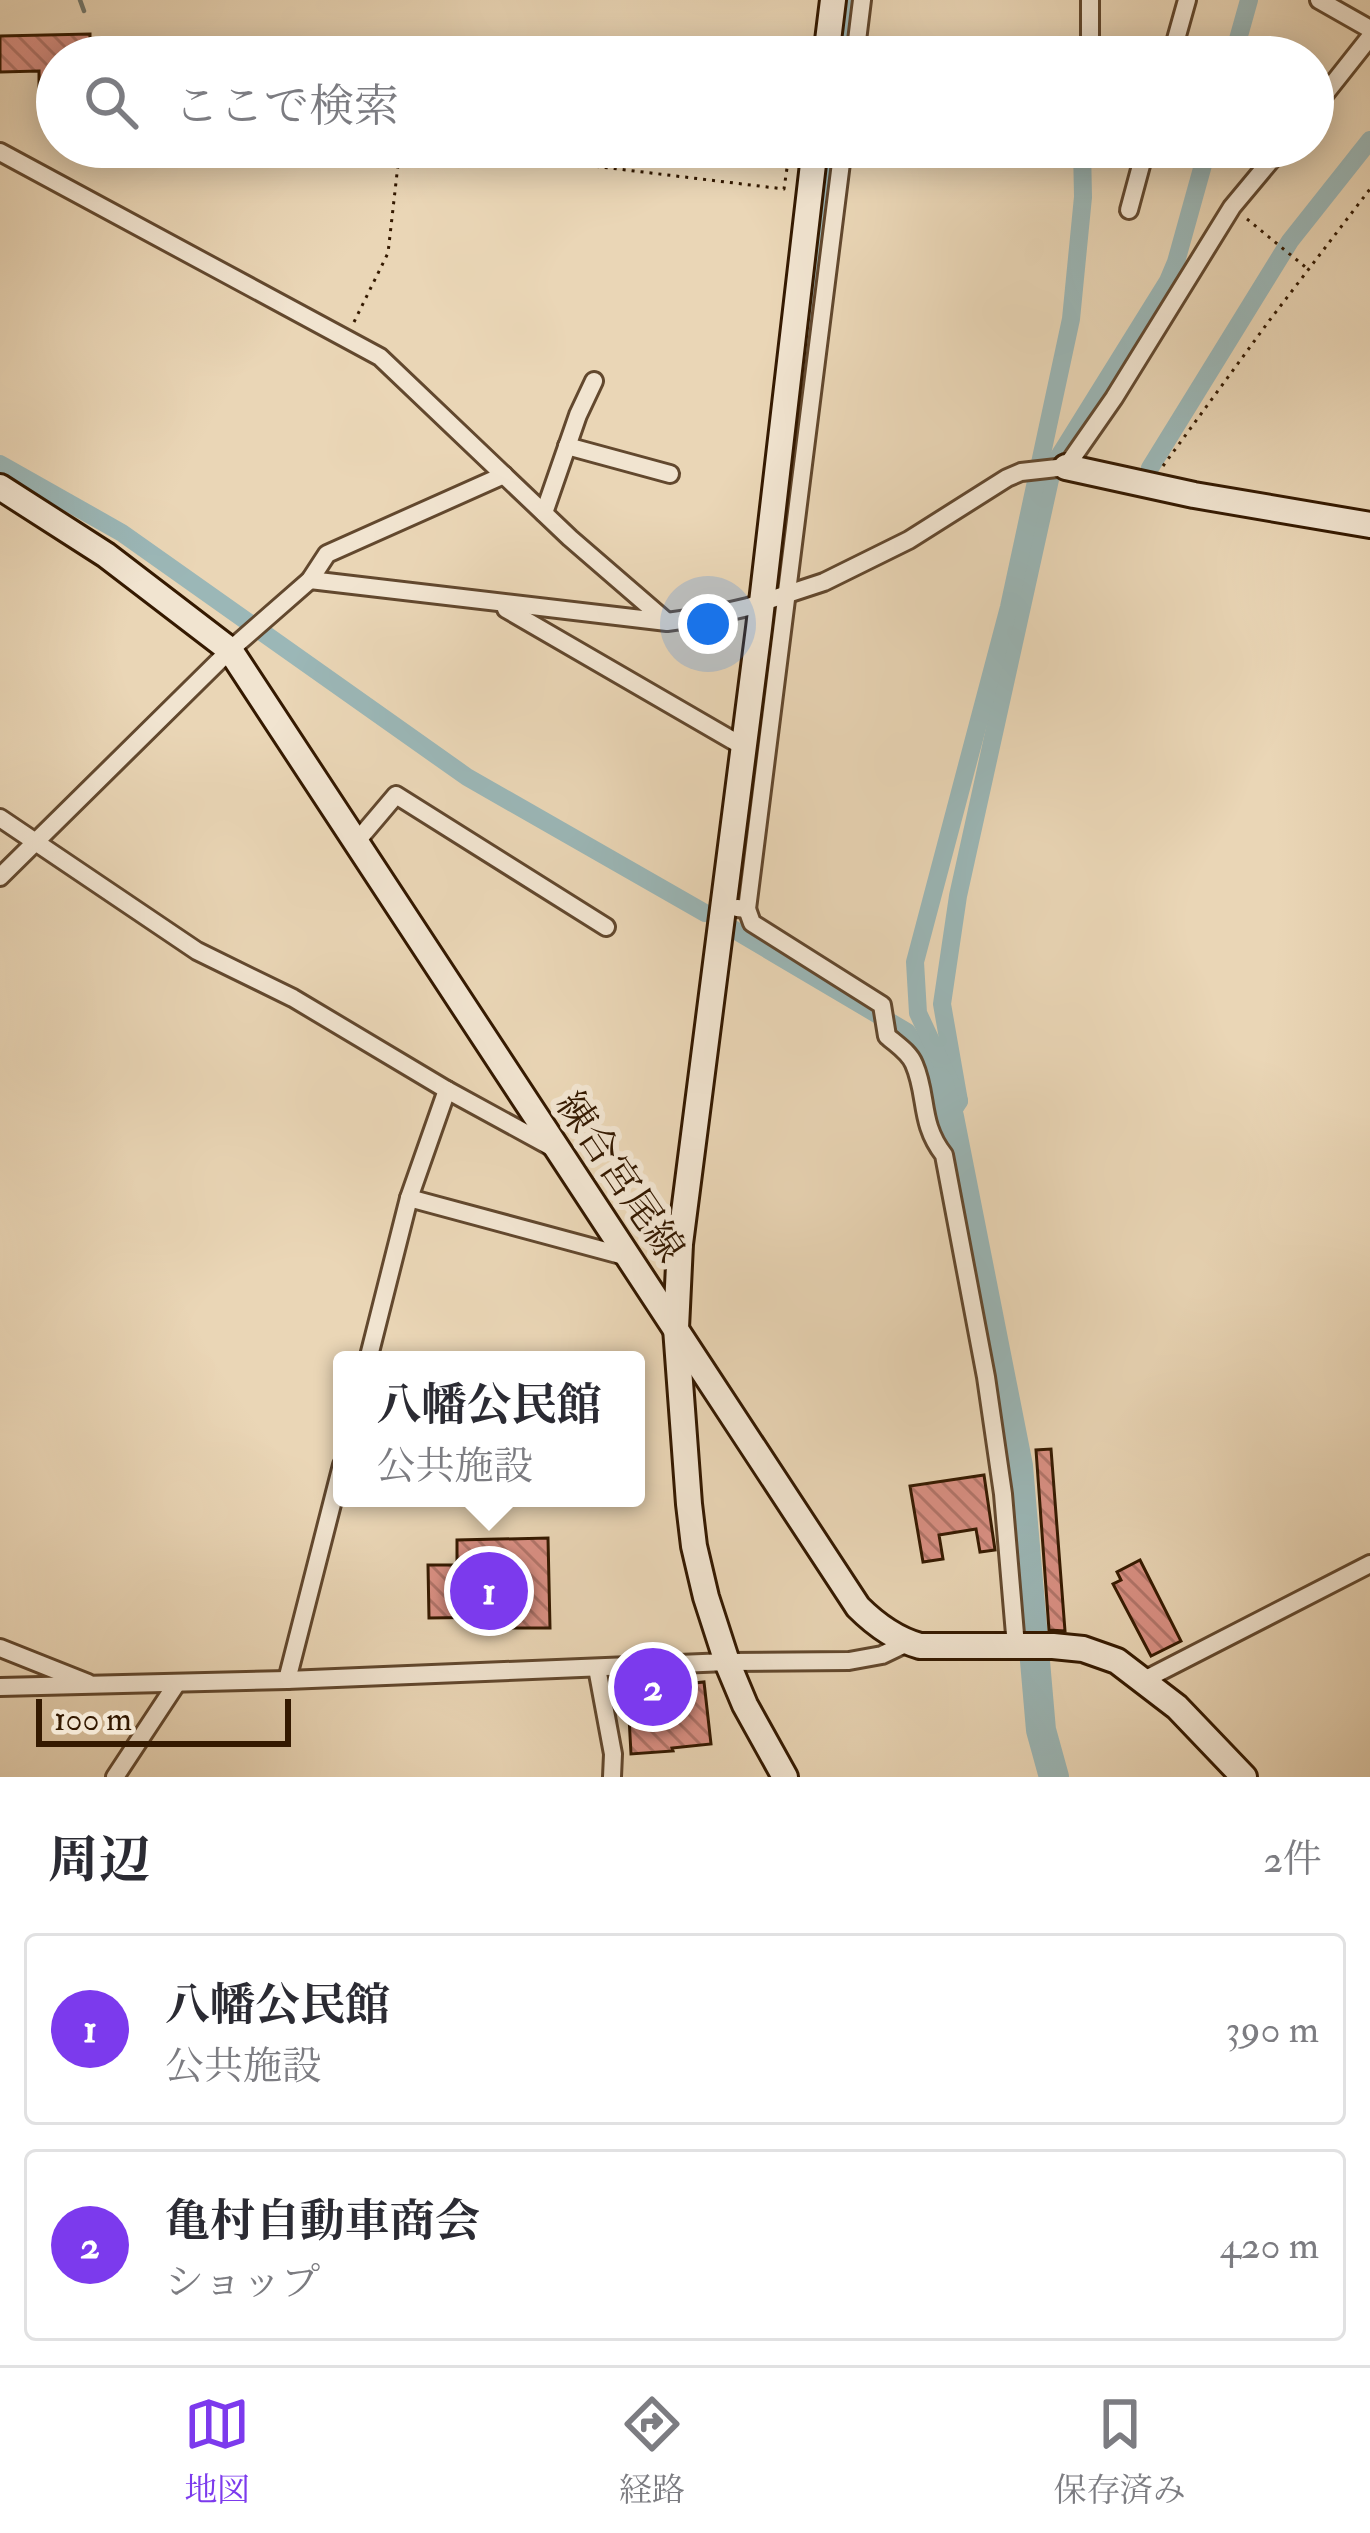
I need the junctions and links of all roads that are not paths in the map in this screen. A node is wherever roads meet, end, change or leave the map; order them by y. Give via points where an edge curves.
1 (833, 0) edge
2 (862, 0) edge
3 (1090, 0) edge
4 (1187, 0) edge
5 (1319, 0) edge
6 (1370, 33) edge
7 (829, 36) edge
8 (858, 36) edge
9 (1090, 36) edge
10 (1177, 36) edge
11 (1334, 81) edge
12 (0, 152) edge
13 (813, 168) edge
14 (840, 168) edge
15 (1140, 168) edge
16 (1264, 168) edge
17 (1129, 210) dead end
18 (594, 381) dead end
19 (567, 446) junction
20 (1062, 468) junction
21 (670, 474) dead end
22 (504, 475) junction
23 (0, 487) edge
24 (544, 513) junction
25 (1370, 525) edge
26 (310, 580) junction
27 (787, 594) junction
28 (762, 602) junction
29 (496, 603) junction
30 (667, 622) junction
31 (230, 650) junction
32 (744, 746) junction
33 (0, 818) edge
34 (33, 841) junction
35 (357, 841) junction
36 (0, 877) edge
37 (735, 908) junction
38 (606, 927) dead end
39 (447, 1090) junction
40 (559, 1151) junction
41 (409, 1198) junction
42 (631, 1258) junction
43 (676, 1328) junction
44 (370, 1351) edge
45 (333, 1500) edge
46 (1370, 1564) edge
47 (907, 1642) junction
48 (1016, 1646) junction
49 (0, 1648) edge
50 (727, 1662) junction
51 (597, 1668) junction
52 (287, 1680) junction
53 (1144, 1680) junction
54 (177, 1683) junction
55 (95, 1686) junction
56 (0, 1688) edge
57 (115, 1777) edge
58 (612, 1777) edge
59 (785, 1777) edge
60 (1244, 1777) edge

1 - 7 street
2 - 8 street
3 - 9 street
4 - 10 street
5 - 6 street
6 - 11 street
12 - 22 street via 380,357
13 - 28 street
14 - 27 street
15 - 17 street
16 - 20 street
18 - 19 street
19 - 21 street
19 - 24 street
20 - 25 street
20 - 27 street via 1007,478 909,540
22 - 24 street
22 - 26 street via 327,554
23 - 31 street, 練合宮尾線
24 - 30 street
26 - 29 street
26 - 31 street
27 - 28 street
27 - 37 street
28 - 30 street
28 - 32 street
29 - 30 street
29 - 32 street
31 - 34 street
31 - 35 street, 練合宮尾線
32 - 37 street
33 - 34 street
34 - 36 street
34 - 39 street via 197,951
35 - 38 street via 396,795
35 - 40 street, 練合宮尾線
37 - 43 street via 680,1244
37 - 48 street via 882,1005 887,1036 915,1066 925,1119 944,1155 986,1377
39 - 40 street
39 - 41 street
40 - 42 street, 練合宮尾線
41 - 42 street
41 - 44 street
42 - 43 street, 練合宮尾線
43 - 47 street, 練合宮尾線 via 858,1607
43 - 50 street via 694,1546
45 - 52 street
46 - 53 street
47 - 48 street
47 - 50 street via 849,1661
48 - 53 street via 1083,1649
49 - 55 street
50 - 51 street
50 - 59 street
51 - 52 street
51 - 58 street
52 - 54 street
53 - 60 street
54 - 55 street
54 - 57 street
55 - 56 street

